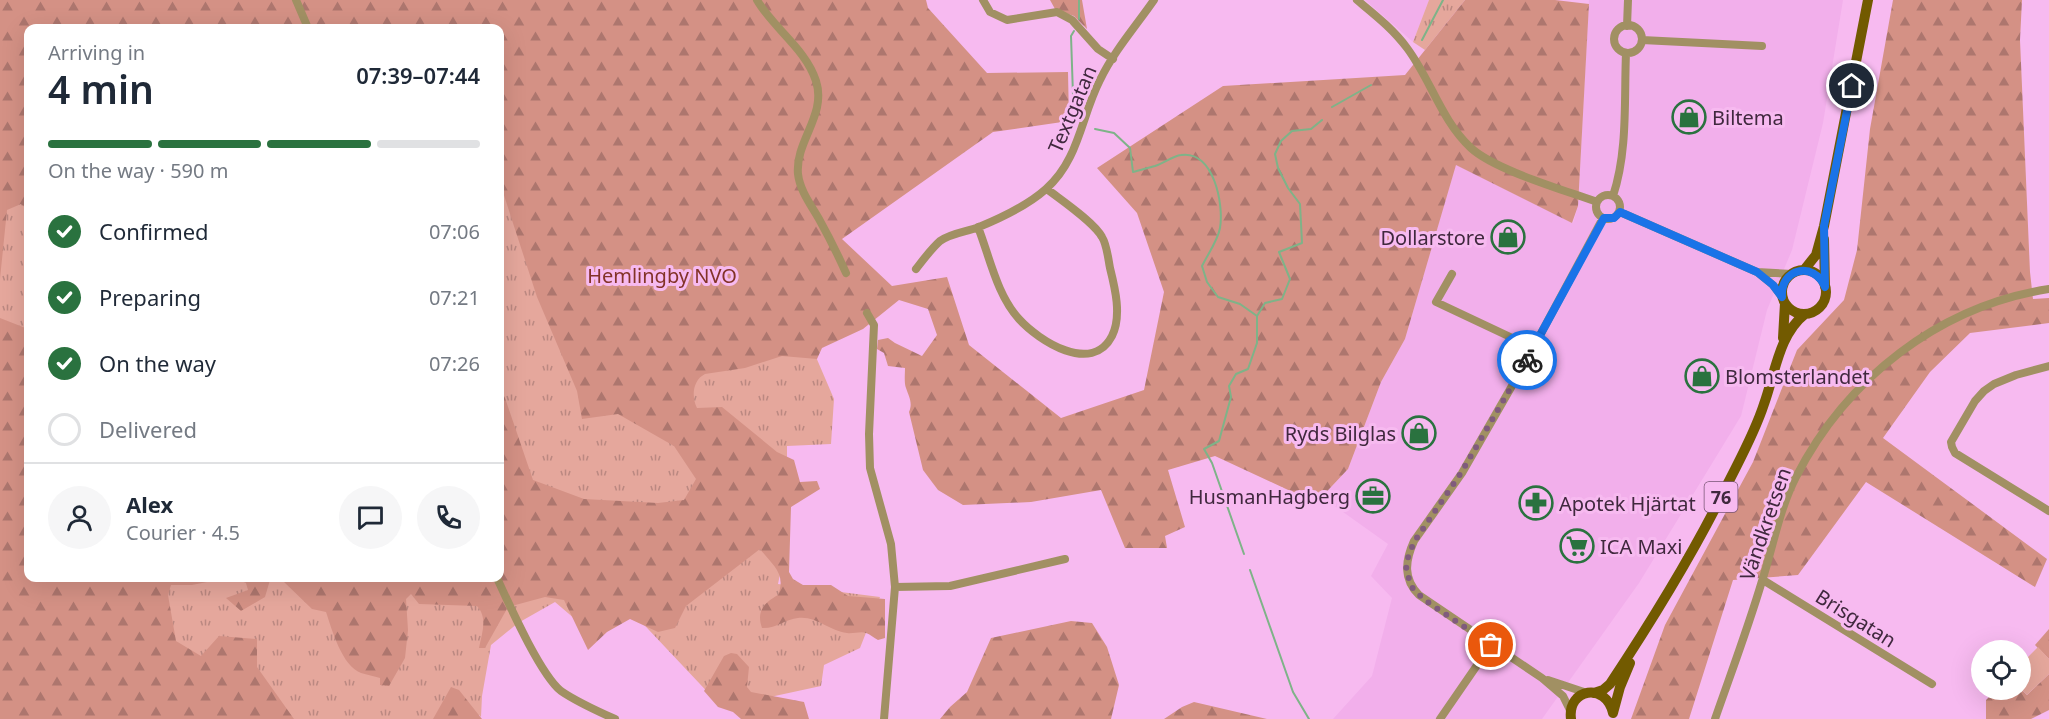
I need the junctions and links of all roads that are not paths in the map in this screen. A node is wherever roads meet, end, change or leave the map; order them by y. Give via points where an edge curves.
1 (296, 0) edge
2 (757, 0) edge
3 (983, 0) edge
4 (1154, 0) edge
5 (1357, 0) edge
6 (1628, 0) edge
7 (1868, 0) edge
8 (307, 24) edge
9 (1627, 26) junction
10 (1641, 40) junction
11 (1762, 46) dead end
12 (1626, 53) junction
13 (1113, 59) junction
14 (1047, 189) junction
15 (1613, 196) junction
16 (1597, 202) junction
17 (1620, 212) junction
18 (1604, 218) junction
19 (1824, 226) junction
20 (978, 227) junction
21 (916, 269) dead end
22 (1804, 270) junction
23 (1757, 272) junction
24 (846, 273) dead end
25 (1452, 274) dead end
26 (1792, 274) junction
27 (1825, 287) junction
28 (2049, 289) edge
29 (1784, 300) junction
30 (867, 313) dead end
31 (1805, 314) junction
32 (1538, 339) junction
33 (1522, 343) junction
34 (1782, 347) junction
35 (1528, 358) junction
36 (2049, 366) edge
37 (2049, 511) edge
38 (1065, 559) dead end
39 (1763, 580) junction
40 (499, 582) edge
41 (895, 586) junction
42 (1641, 638) junction
43 (1491, 645) junction
44 (1542, 678) junction
45 (1932, 684) dead end
46 (1591, 693) junction
47 (1570, 716) edge
48 (1613, 716) edge
49 (615, 719) edge
50 (884, 719) edge
51 (1440, 719) edge
52 (1715, 719) edge

1 - 8 street
2 - 24 street via 816,81 815,118 800,154 798,174 807,200
3 - 13 street via 990,12 1007,20 1057,12 1072,20 1098,49
4 - 13 street, Textgatan
5 - 16 street via 1407,48 1448,122 1472,149 1494,163
6 - 9 street
7 - 19 main road
9 - 10 street via 1639,31
9 - 12 street via 1618,29 1614,41
10 - 11 street
10 - 12 street via 1638,48
12 - 15 street via 1622,150
13 - 14 street, Textgatan via 1096,88 1069,161
14 - 20 street, Textgatan
14 - 20 street via 1103,238 1115,289 1116,317 1112,336 1101,349 1082,354 1065,352 1036,335 1019,319 1005,300
15 - 16 street via 1603,196
15 - 17 street via 1620,203
16 - 18 street via 1597,210
17 - 18 street via 1614,218
17 - 23 street
18 - 32 street
19 - 22 main road via 1816,255
19 - 27 main road
20 - 21 street, Textgatan via 941,241
22 - 26 main road
22 - 27 main road via 1818,275
23 - 26 street
23 - 29 street
25 - 33 street via 1436,303
26 - 29 main road via 1784,284
27 - 31 main road via 1821,305
28 - 39 street, Vändkretsen via 1962,315 1906,347 1861,386 1822,433 1795,478
29 - 31 main road via 1793,311
29 - 34 main road, 76
30 - 41 street via 874,325 870,468 891,544
31 - 34 main road, 76 via 1791,328
32 - 33 street
32 - 35 street via 1542,353
33 - 35 street via 1521,350
34 - 42 main road, 76 via 1757,424 1702,536
35 - 43 street via 1461,473 1414,542 1407,560 1406,571 1413,589
36 - 37 street via 2016,375 1984,391 1951,442 1955,453
38 - 41 street via 950,585
39 - 45 street, Brisgatan
39 - 52 street, Vändkretsen
40 - 49 street via 542,667 560,690
41 - 50 street
42 - 46 main road, 76 via 1610,684
42 - 48 main road, 76 via 1620,687
43 - 44 street
43 - 51 street
44 - 46 street
44 - 47 street via 1563,696
46 - 47 main road via 1576,699
46 - 48 main road via 1607,699

